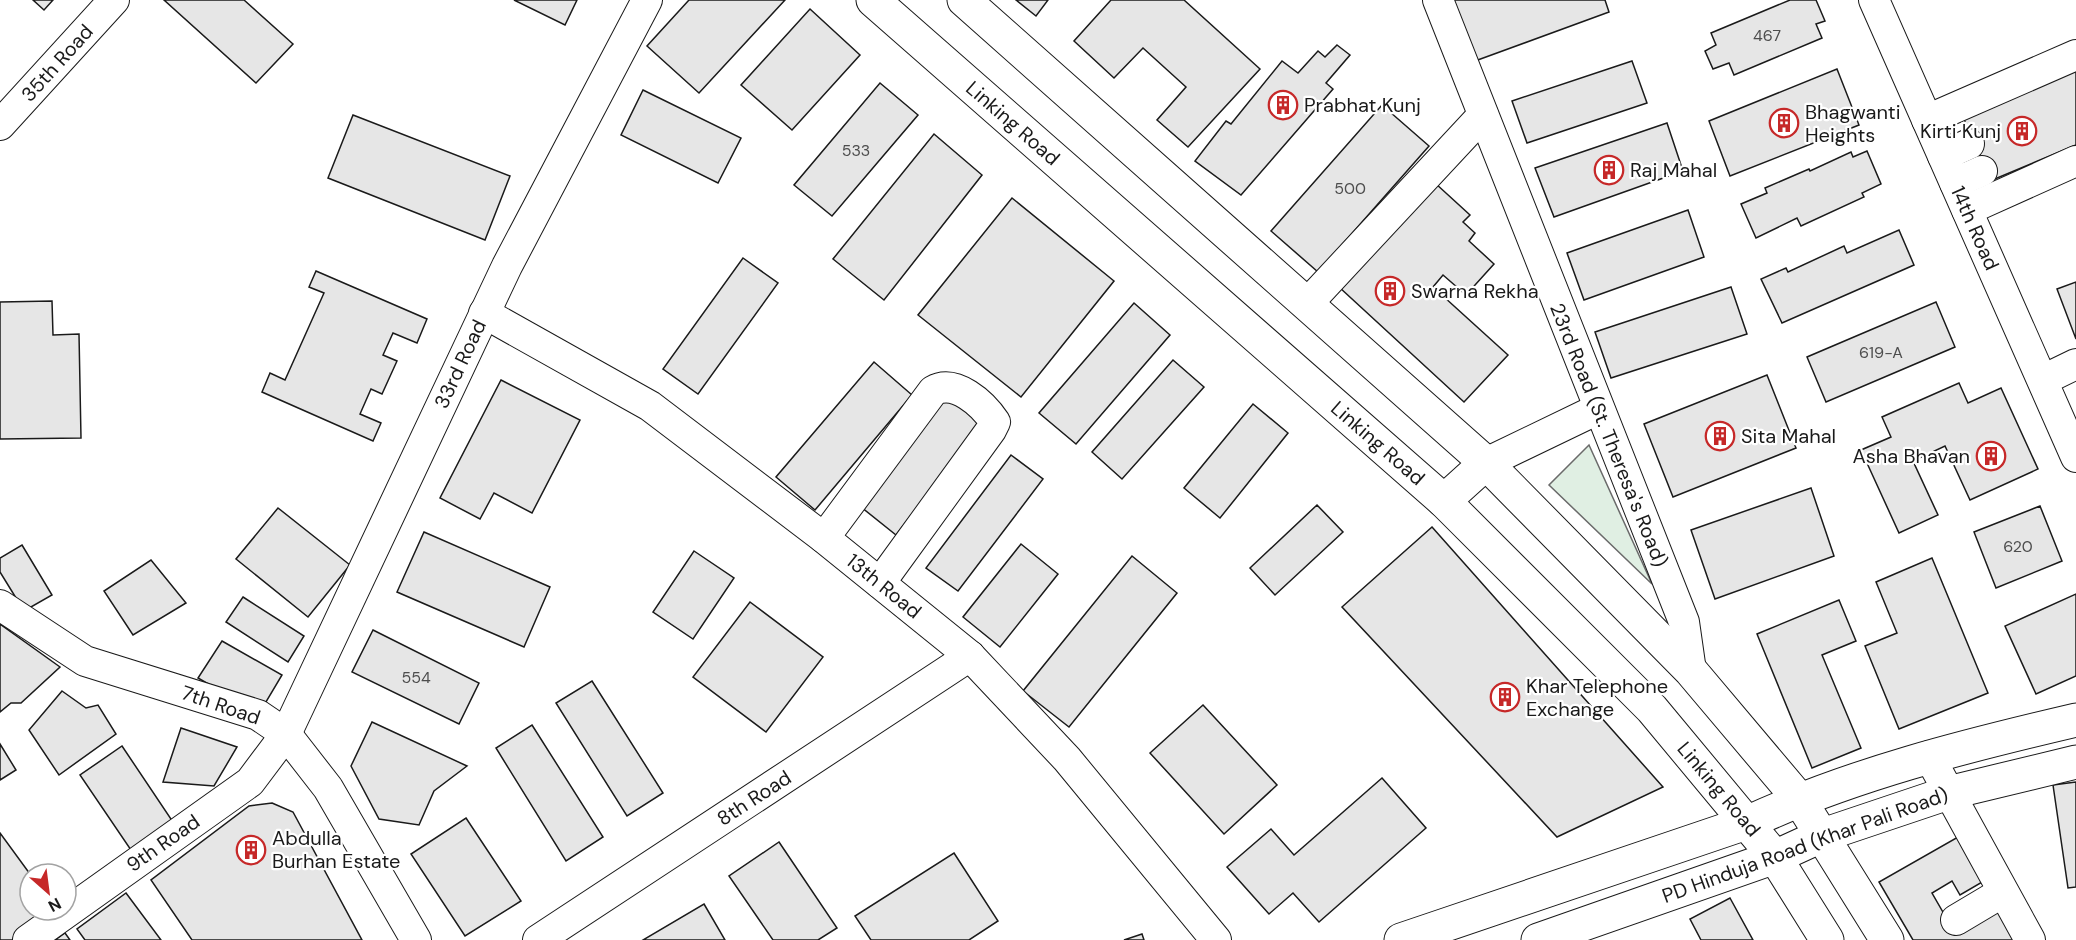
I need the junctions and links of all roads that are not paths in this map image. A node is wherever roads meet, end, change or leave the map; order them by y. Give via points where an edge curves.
1 (114, 0) edge
2 (647, 0) edge
3 (873, 0) edge
4 (964, 0) edge
5 (1438, 0) edge
6 (1874, 0) edge
7 (2076, 55) edge
8 (1483, 115) junction
9 (1927, 120) junction
10 (0, 125) edge
11 (2076, 161) edge
12 (1982, 171) dead end
13 (1961, 196) junction
14 (1307, 304) junction
15 (484, 313) junction
16 (2076, 364) edge
17 (2043, 380) junction
18 (1598, 409) junction
19 (2071, 429) edge
20 (1486, 463) junction
21 (1444, 501) junction
22 (824, 538) junction
23 (880, 583) junction
24 (0, 605) edge
25 (970, 656) junction
26 (1691, 671) junction
27 (2076, 720) edge
28 (286, 734) junction
29 (1929, 756) junction
30 (2076, 762) edge
31 (1948, 793) junction
32 (1798, 799) junction
33 (1749, 822) junction
34 (1823, 835) junction
35 (1775, 857) junction
36 (2003, 892) junction
37 (1956, 920) dead end
38 (28, 940) edge
39 (416, 940) edge
40 (538, 940) edge
41 (1216, 940) edge
42 (1401, 940) edge
43 (1538, 940) edge
44 (1827, 940) edge
45 (1887, 940) edge
46 (2030, 940) edge

1 - 10 street, 35th Road
2 - 15 street, 33rd Road
3 - 21 main road, Linking Road
4 - 14 main road
5 - 8 street, 23rd Road (St. Theresa's Road)
6 - 9 street, 14th Road
7 - 9 street
8 - 14 street
8 - 18 street, 23rd Road (St. Theresa's Road)
9 - 13 street, 14th Road via 1956,150
11 - 13 street
12 - 13 street
13 - 17 street, 14th Road
14 - 20 main road
15 - 22 street, 13th Road via 650,406
15 - 28 street, 33rd Road
16 - 17 street
17 - 19 street, 14th Road
18 - 20 street
18 - 26 street, 23rd Road (St. Theresa's Road) via 1684,622
20 - 21 main road
20 - 26 main road
21 - 33 main road, Linking Road via 1652,709
22 - 23 street, 13th Road
22 - 23 street via 933,391 943,386 956,388 989,413 995,422 991,430
23 - 25 street, 13th Road
24 - 28 street, 7th Road via 85,661 258,715
25 - 40 street, 8th Road
25 - 41 street, 13th Road via 1067,759
26 - 32 main road
27 - 29 main road, PD Hinduja Road (Khar Pali Road)
28 - 38 street, 9th Road via 250,782
28 - 39 street, 7th Road via 328,788
29 - 31 street
29 - 32 main road, PD Hinduja Road (Khar Pali Road)
30 - 31 main road, PD Hinduja Road (Khar Pali Road)
31 - 34 main road, PD Hinduja Road (Khar Pali Road)
31 - 36 street
32 - 33 main road, PD Hinduja Road (Khar Pali Road)
32 - 34 main road
33 - 35 main road, Linking Road
33 - 42 main road, PD Hinduja Road (Khar Pali Road)
34 - 35 main road, PD Hinduja Road (Khar Pali Road)
34 - 45 main road
35 - 43 main road, PD Hinduja Road (Khar Pali Road)
35 - 44 main road, Linking Road
36 - 37 street
36 - 46 street

